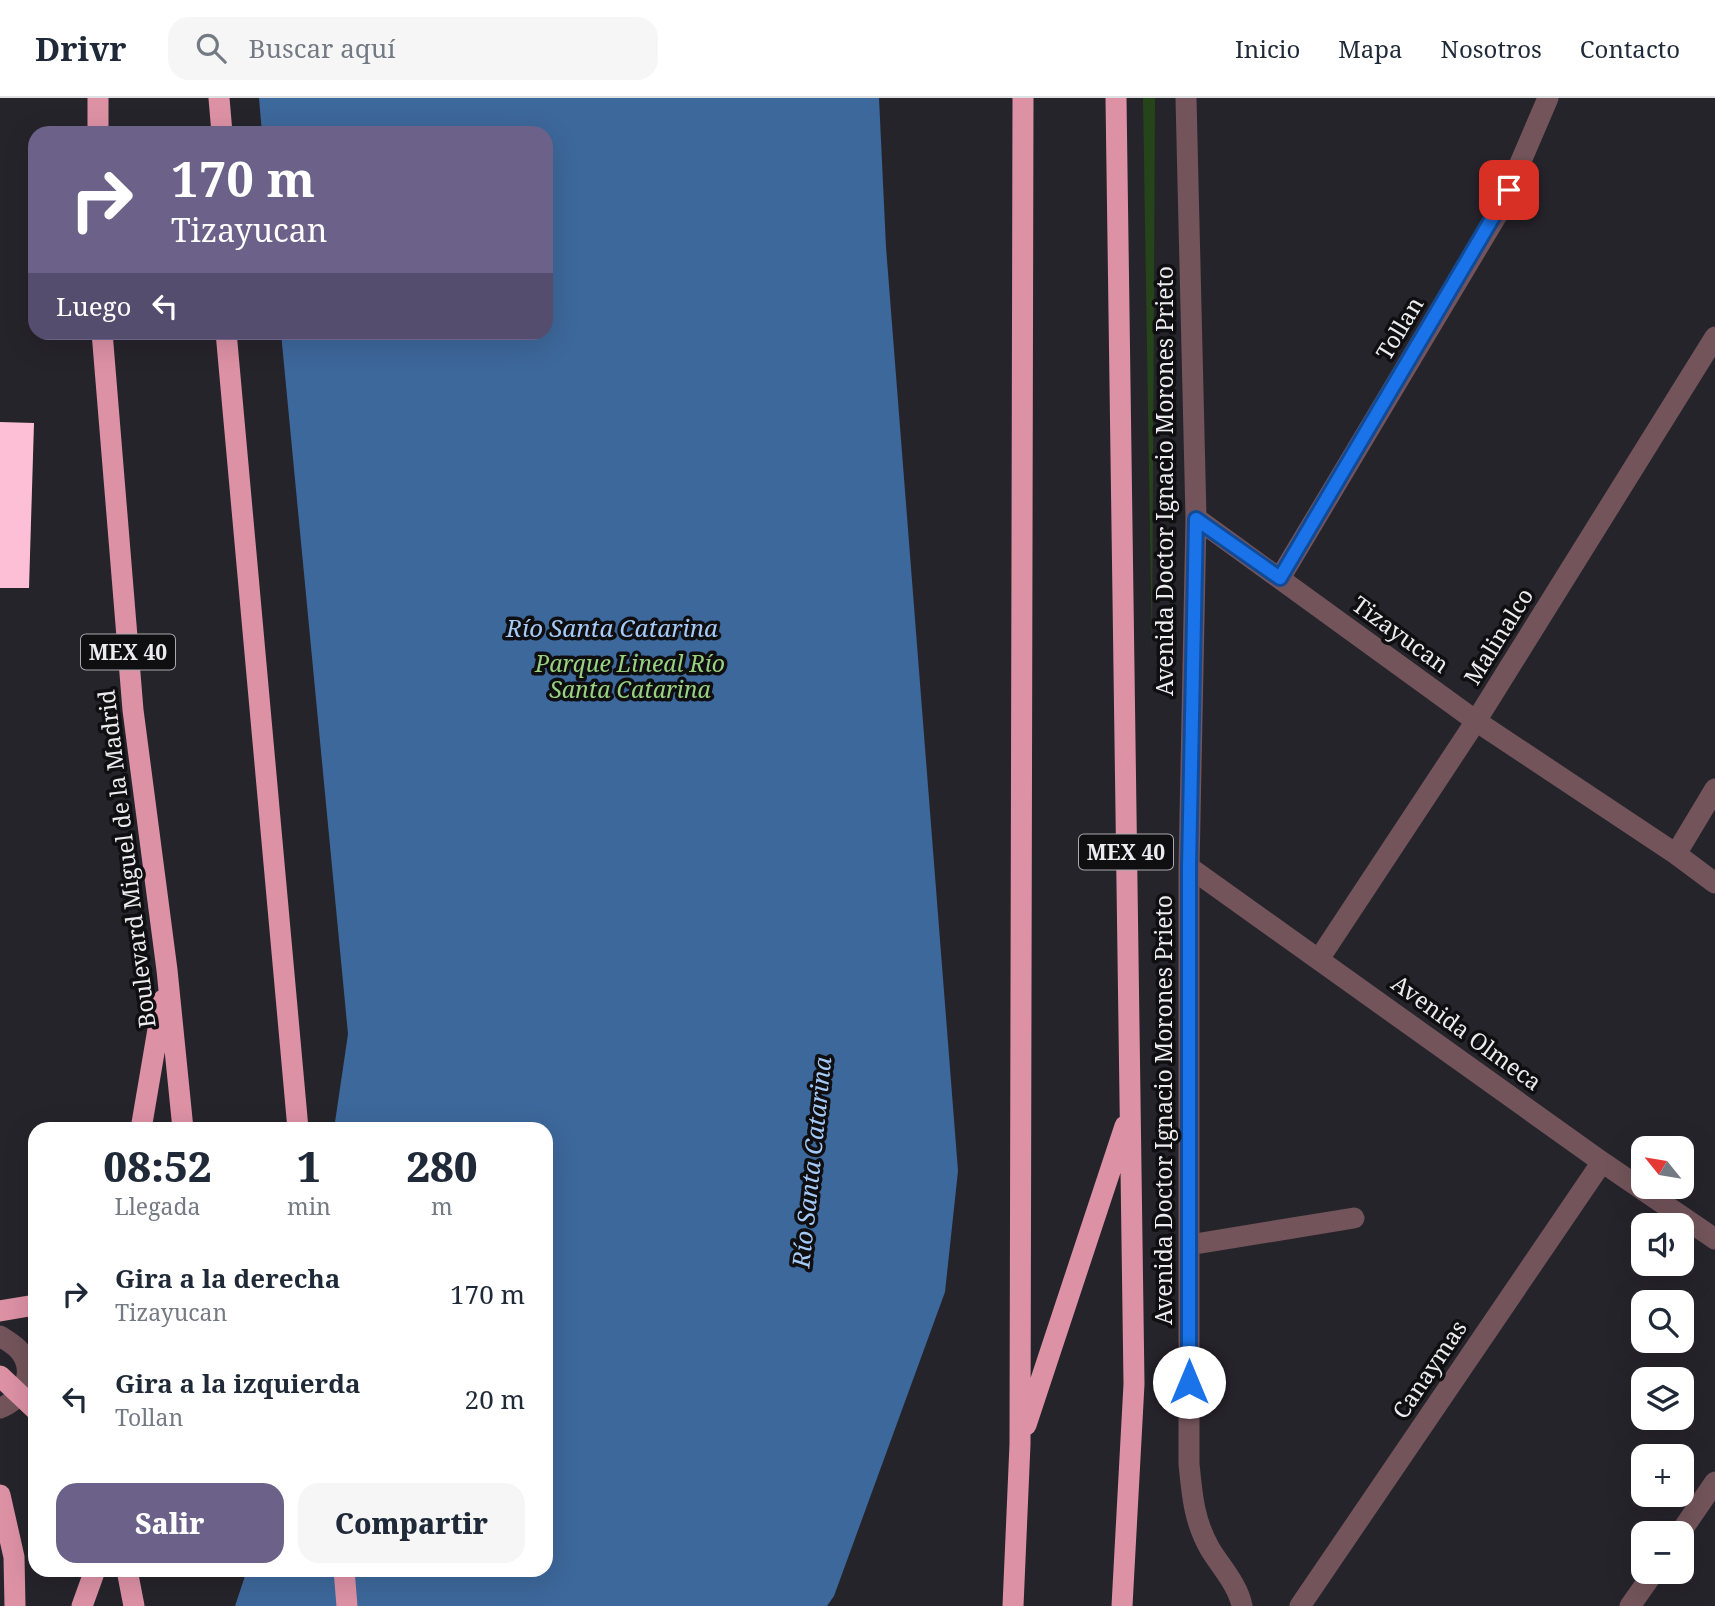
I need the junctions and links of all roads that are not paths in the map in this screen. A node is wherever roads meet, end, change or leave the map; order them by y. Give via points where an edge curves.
1 (98, 98) edge
2 (219, 98) edge
3 (1023, 98) edge
4 (1116, 98) edge
5 (1185, 98) edge
6 (1548, 98) edge
7 (98, 126) edge
8 (221, 126) edge
9 (1715, 337) edge
10 (103, 340) edge
11 (227, 340) edge
12 (1196, 519) junction
13 (1280, 578) junction
14 (1476, 720) junction
15 (1715, 789) edge
16 (1676, 854) junction
17 (1189, 867) junction
18 (1715, 883) edge
19 (1320, 959) junction
20 (167, 970) junction
21 (1130, 1110) junction
22 (142, 1122) edge
23 (182, 1122) edge
24 (297, 1122) edge
25 (1602, 1162) junction
26 (1354, 1219) dead end
27 (1715, 1239) edge
28 (1189, 1245) junction
29 (28, 1306) edge
30 (0, 1311) edge
31 (0, 1336) edge
32 (0, 1376) edge
33 (28, 1402) edge
34 (0, 1408) edge
35 (1020, 1444) junction
36 (1715, 1482) edge
37 (0, 1495) edge
38 (1688, 1521) edge
39 (92, 1577) edge
40 (128, 1577) edge
41 (345, 1577) edge
42 (1646, 1584) edge
43 (15, 1606) edge
44 (82, 1606) edge
45 (134, 1606) edge
46 (347, 1606) edge
47 (1013, 1606) edge
48 (1122, 1606) edge
49 (1242, 1606) edge
50 (1300, 1606) edge
51 (1630, 1606) edge

1 - 7 highway
2 - 8 highway
3 - 35 highway
4 - 21 highway, Avenida Doctor Ignacio Morones Prieto / MEX 40
5 - 12 street, Avenida Doctor Ignacio Morones Prieto
6 - 13 street, Tollan via 1500,210
9 - 14 street, Malinalco
10 - 20 highway, Boulevard Miguel de la Madrid / MEX 40 via 133,710
11 - 24 highway
12 - 13 street, Tizayucan
12 - 17 street, Avenida Doctor Ignacio Morones Prieto
13 - 14 street, Tizayucan
14 - 16 street, Tizayucan
14 - 19 street, Malinalco
15 - 16 street
16 - 18 street, Tizayucan
17 - 19 street, Avenida Olmeca
17 - 28 street, Avenida Doctor Ignacio Morones Prieto
19 - 25 street, Avenida Olmeca
20 - 22 highway
20 - 23 highway, Boulevard Miguel de la Madrid / MEX 40
21 - 35 highway
21 - 48 highway, Avenida Doctor Ignacio Morones Prieto / MEX 40 via 1133,1384
25 - 27 street, Avenida Olmeca
25 - 50 street, Canaymas
26 - 28 street
28 - 49 street, Avenida Doctor Ignacio Morones Prieto via 1193,1511
29 - 30 highway
31 - 34 street via 19,1350 27,1375 18,1398
32 - 33 highway
35 - 47 highway
36 - 38 street
37 - 43 highway via 14,1558
39 - 44 highway
40 - 45 highway
41 - 46 highway
42 - 51 street

